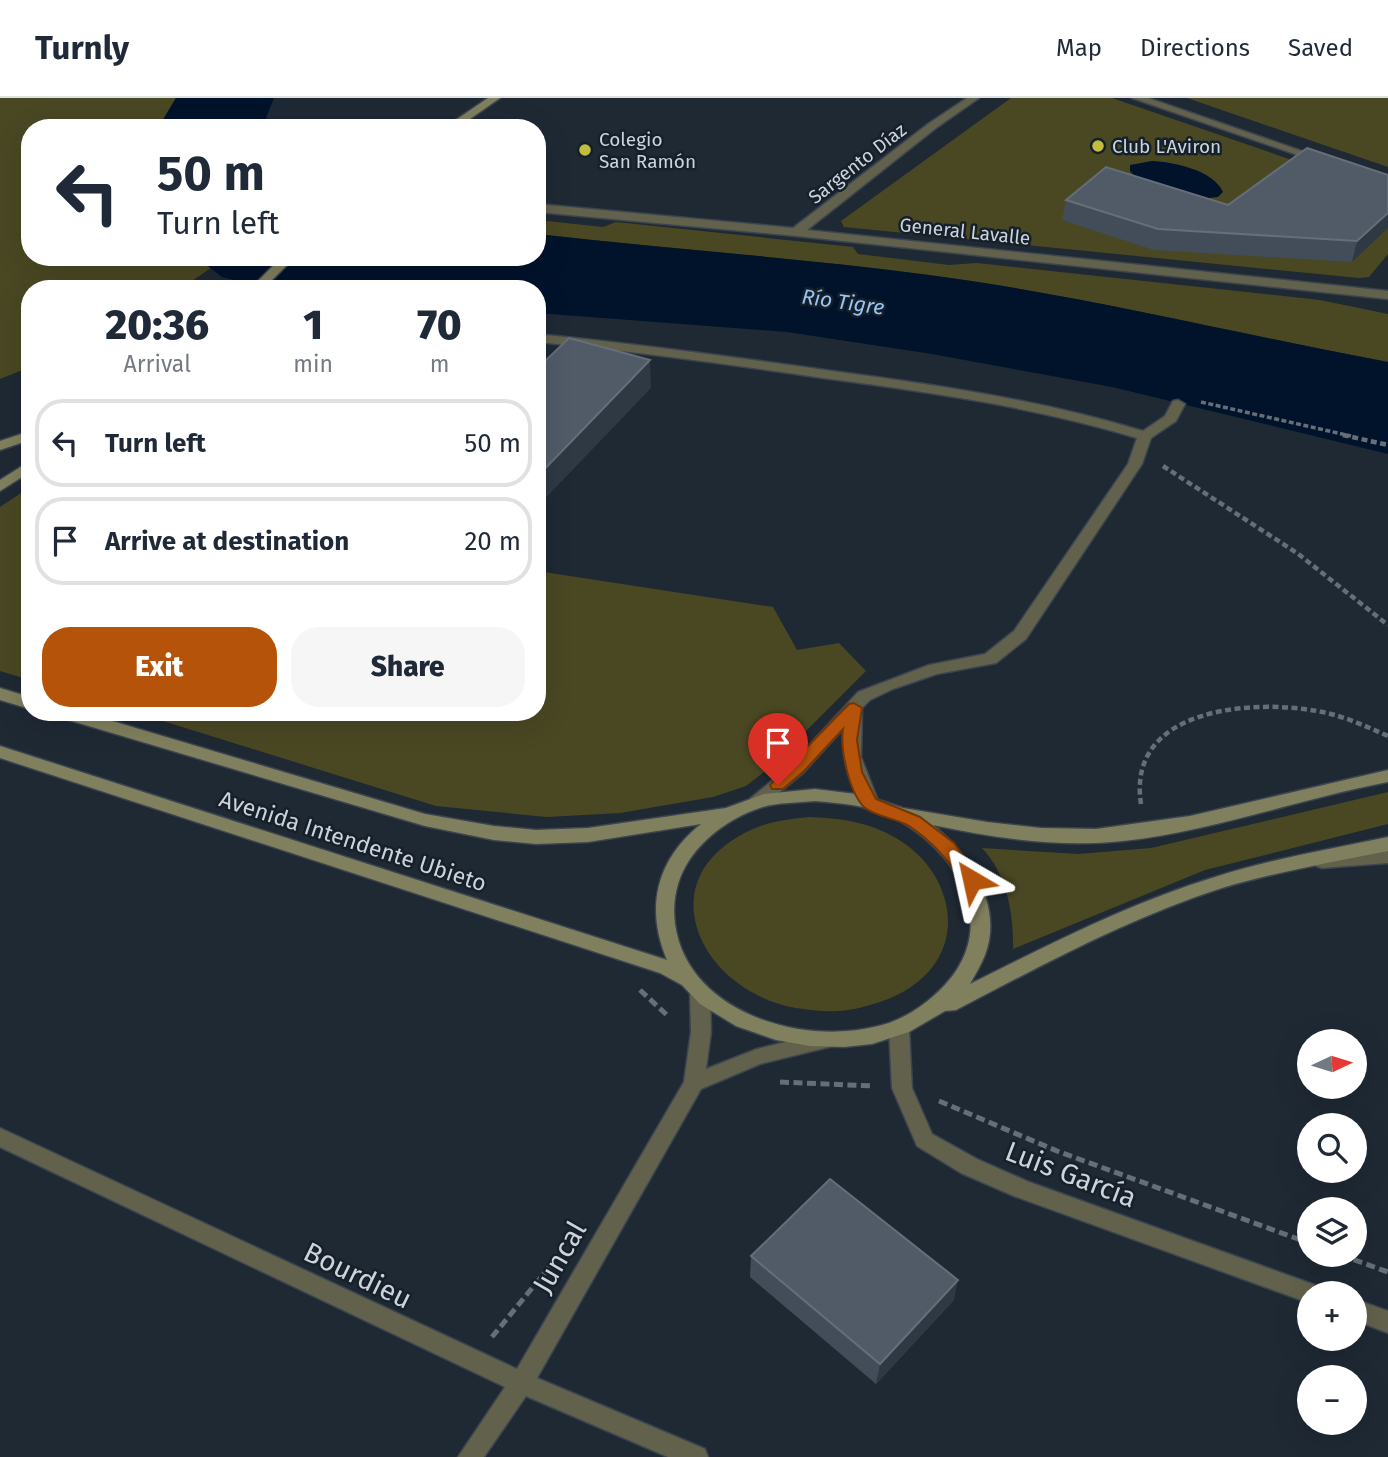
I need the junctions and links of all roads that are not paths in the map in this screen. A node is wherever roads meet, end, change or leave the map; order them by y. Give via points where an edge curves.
1 (495, 98) edge
2 (974, 98) edge
3 (1137, 98) edge
4 (463, 119) edge
5 (1335, 164) edge
6 (546, 209) edge
7 (796, 232) junction
8 (280, 266) edge
9 (265, 280) edge
10 (1388, 295) edge
11 (546, 339) edge
12 (1178, 404) road end
13 (1145, 436) junction
14 (21, 438) edge
15 (0, 446) edge
16 (21, 472) edge
17 (0, 487) edge
18 (0, 694) edge
19 (21, 700) edge
20 (854, 708) junction
21 (91, 721) edge
22 (0, 752) edge
23 (1388, 776) edge
24 (757, 802) junction
25 (870, 803) junction
26 (893, 810) junction
27 (736, 812) junction
28 (1388, 844) edge
29 (1388, 856) edge
30 (1297, 863) junction
31 (695, 986) junction
32 (920, 1018) junction
33 (898, 1028) junction
34 (827, 1040) junction
35 (694, 1083) junction
36 (0, 1137) edge
37 (1297, 1288) edge
38 (1367, 1315) edge
39 (1388, 1322) edge
40 (522, 1382) junction
41 (470, 1457) edge
42 (695, 1457) edge

1 - 4 main road
2 - 7 street, Sargento Díaz
3 - 5 street
6 - 7 street, General Lavalle
7 - 10 street, General Lavalle
8 - 9 main road
11 - 13 street via 946,390 1097,421
12 - 13 street via 1171,418
13 - 20 street via 1141,452 1020,635 990,659 936,669 887,685 864,696
14 - 15 main road
16 - 17 main road
18 - 19 main road
20 - 24 street via 798,768
20 - 25 street via 849,740 854,772
21 - 27 main road, Avenida Intendente Ubieto via 425,821 494,834 588,835
22 - 31 main road, Avenida Intendente Ubieto via 667,968
23 - 26 main road via 1184,823 1097,836 982,828
24 - 25 main road via 815,795
24 - 27 main road
25 - 26 main road
26 - 32 main road via 948,848 972,880 982,918 977,956 956,990
27 - 31 main road via 702,832 680,856 666,885 662,916 669,948
28 - 30 main road
29 - 30 street
30 - 32 main road via 1197,890 1123,918
31 - 34 main road via 728,1013 775,1032
31 - 35 street, Juncal via 701,1032
32 - 33 main road
33 - 34 main road
33 - 37 street, Luis García via 902,1088 924,1140 1022,1189
34 - 35 street via 757,1057
35 - 40 street, Juncal
36 - 40 street, Bourdieu via 471,1362
38 - 39 street
40 - 41 street, Juncal
40 - 42 street, Bourdieu

